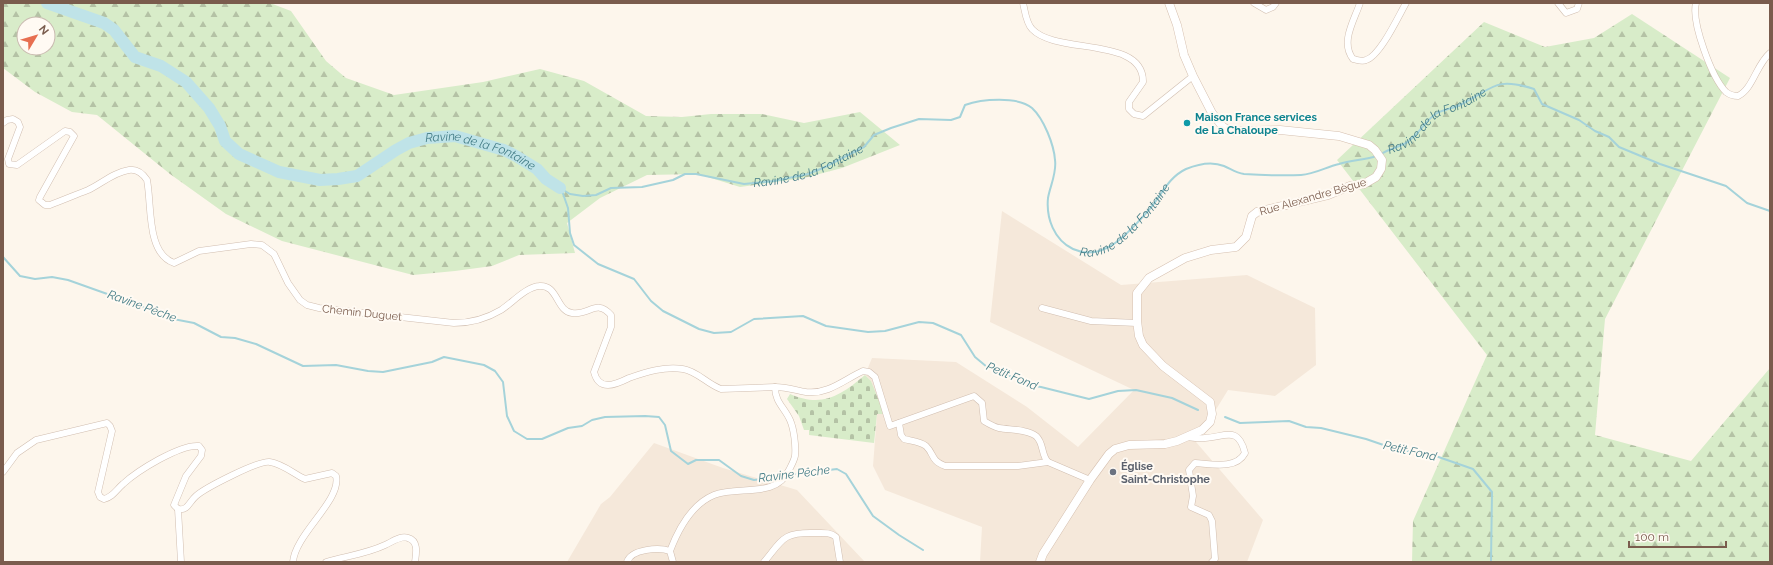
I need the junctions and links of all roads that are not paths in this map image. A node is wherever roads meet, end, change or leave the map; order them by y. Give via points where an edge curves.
1 (1023, 3) edge
2 (1169, 3) edge
3 (1254, 3) edge
4 (1276, 3) edge
5 (1360, 3) edge
6 (1406, 3) edge
7 (1558, 3) edge
8 (1579, 3) edge
9 (1696, 3) edge
10 (1770, 53) edge
11 (1193, 76) junction
12 (3, 123) edge
13 (1042, 308) dead end
14 (1137, 324) junction
15 (775, 387) junction
16 (899, 423) junction
17 (1188, 437) junction
18 (1048, 462) junction
19 (3, 472) edge
20 (1090, 480) junction
21 (178, 510) junction
22 (670, 551) junction
23 (181, 562) edge
24 (293, 562) edge
25 (326, 562) edge
26 (415, 562) edge
27 (627, 562) edge
28 (673, 562) edge
29 (764, 562) edge
30 (840, 562) edge
31 (1040, 562) edge
32 (1212, 562) edge

1 - 11 street via 1029,26 1043,36 1066,44 1122,52 1136,63 1143,74 1143,82 1129,102 1129,109 1134,114 1143,116
2 - 11 main road
3 - 4 street via 1266,10
5 - 6 street via 1347,39 1347,47 1354,59 1360,61 1365,61 1377,52
7 - 8 street via 1566,13 1577,9
9 - 10 street via 1699,33 1718,80 1729,94 1738,96 1745,92 1762,61
11 - 14 main road, Rue Alexandre Bègue via 1212,113 1231,131 1280,130 1316,133 1360,142 1375,150 1382,160 1382,169 1376,177 1364,184 1257,212 1252,216 1246,237 1236,247 1195,254 1148,278 1137,293
12 - 15 street, Chemin Duguet via 14,119 20,127 8,159 12,166 65,131 74,136 40,197 39,200 45,206 87,190 119,173 130,170 143,175 148,180 154,238 158,251 167,261 174,264 199,251 251,244 262,245 274,254 288,283 300,300 307,305 454,323 481,320 529,290 546,286 554,292 563,308 571,313 578,314 600,306 611,315 611,327 594,372 598,382 604,385 661,369 683,369 721,389
13 - 14 street via 1091,320
14 - 17 main road, Rue Alexandre Bègue via 1139,336 1148,352 1210,402 1210,422 1202,430
15 - 16 street via 806,392 821,391 839,385 864,371 869,372 875,377 890,426
15 - 22 street via 778,402 791,421 795,458 787,474 775,486 723,492 704,500 680,529
16 - 18 street via 904,439 927,447 936,462 945,466 1018,466
16 - 18 street via 974,396 982,403 984,421 997,428 1029,432 1036,436
17 - 20 main road, Rue Alexandre Bègue via 1165,444 1129,445 1115,449
17 - 32 street via 1205,438 1226,433 1236,436 1243,444 1245,453 1242,459 1232,463 1195,463 1189,470 1193,496 1191,507 1208,514 1212,522 1215,559
18 - 20 street
19 - 21 street via 17,453 36,440 107,423 112,431 98,492 104,499 110,498 134,475 164,457 199,446 202,450 201,456 192,466 174,505
20 - 31 main road, Rue Alexandre Bègue
21 - 23 street
21 - 24 street via 188,507 194,497 204,490 263,462 279,465 305,480 332,473 337,480 331,497 320,517 305,533
22 - 27 street via 664,549 636,552 630,555
22 - 28 street
25 - 26 street via 377,549 407,537 413,540 416,547
29 - 30 street via 785,537 799,532 832,533 836,537

